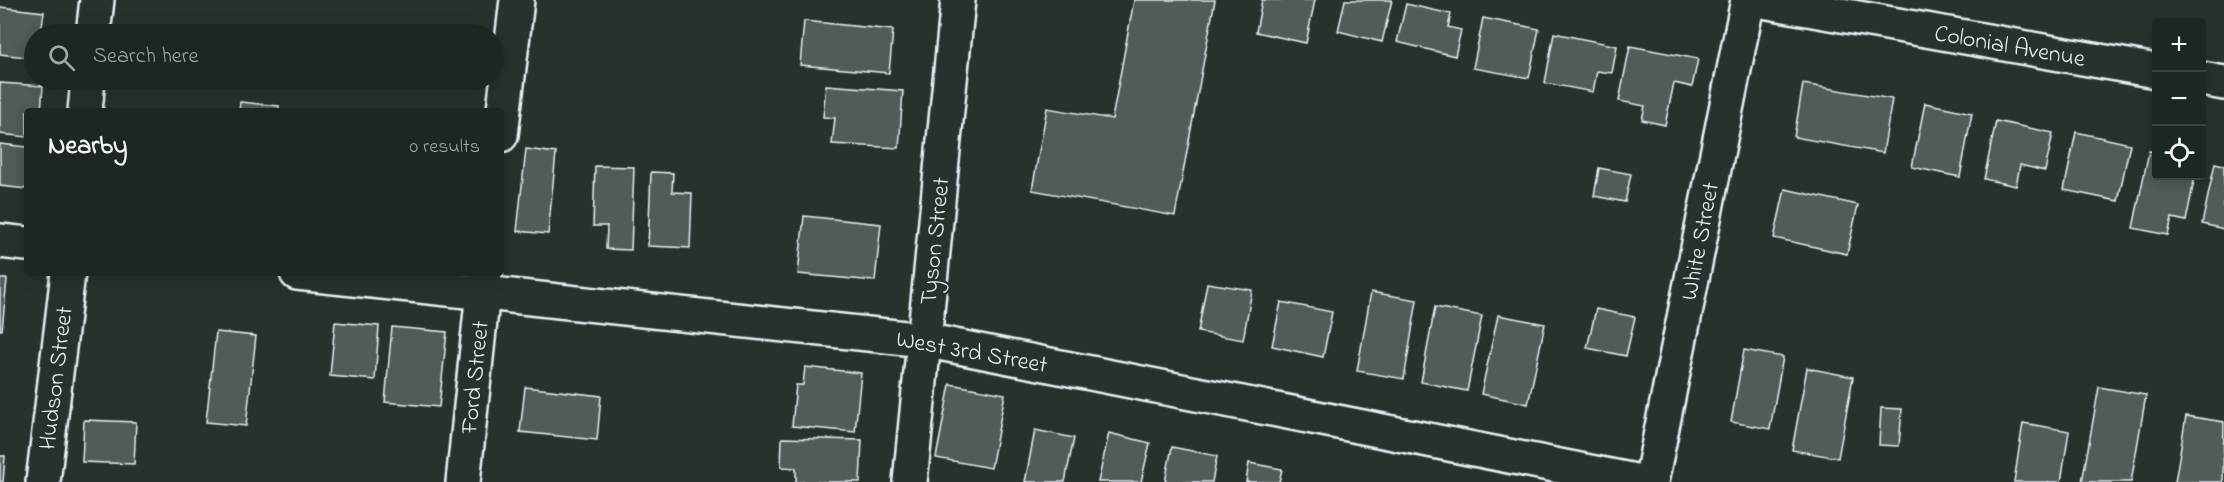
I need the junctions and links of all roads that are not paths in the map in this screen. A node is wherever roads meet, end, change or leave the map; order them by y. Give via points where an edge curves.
1 (97, 0) edge
2 (517, 0) edge
3 (957, 0) edge
4 (1748, 0) edge
5 (1757, 0) edge
6 (94, 24) edge
7 (2152, 70) edge
8 (2206, 80) edge
9 (2224, 83) edge
10 (87, 90) edge
11 (85, 108) edge
12 (504, 110) edge
13 (0, 241) edge
14 (24, 244) edge
15 (68, 276) edge
16 (353, 276) edge
17 (483, 283) edge
18 (924, 340) junction
19 (43, 482) edge
20 (463, 482) edge
21 (910, 482) edge
22 (1640, 482) edge
23 (1651, 482) edge

1 - 6 street
2 - 12 street
3 - 18 street, Tyson Street
4 - 23 street, White Street
5 - 7 street, Colonial Avenue
8 - 9 street
10 - 11 street
13 - 14 street
15 - 19 street, Hudson Street
16 - 17 street, West 3rd Street
17 - 18 street, West 3rd Street
17 - 20 street, Ford Street
18 - 21 street, Tyson Street
18 - 22 street, West 3rd Street

